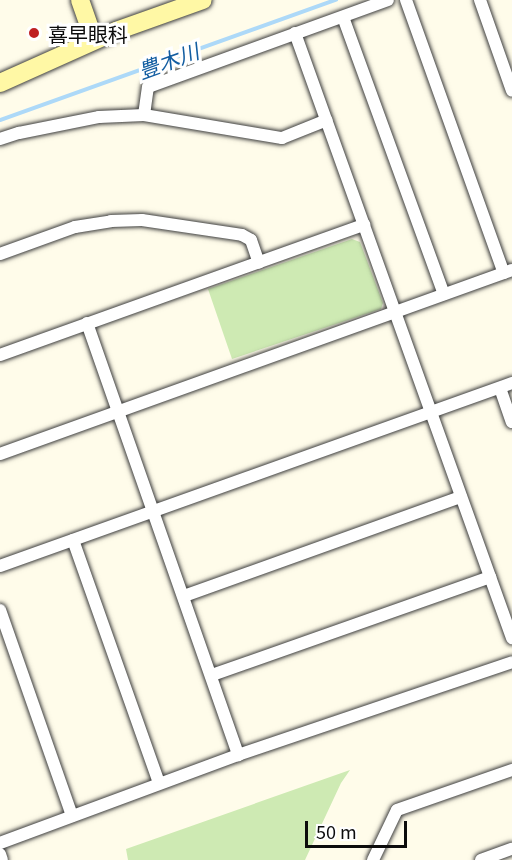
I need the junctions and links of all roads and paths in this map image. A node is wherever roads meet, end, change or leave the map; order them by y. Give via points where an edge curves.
1 (80, 0) edge
2 (203, 0) edge
3 (388, 0) edge
4 (406, 0) edge
5 (480, 0) edge
6 (342, 17) junction
7 (295, 33) junction
8 (94, 40) junction
9 (1, 80) edge
10 (512, 91) edge
11 (144, 115) junction
12 (327, 120) junction
13 (0, 140) edge
14 (364, 225) junction
15 (0, 254) edge
16 (259, 262) junction
17 (508, 272) edge
18 (444, 294) junction
19 (396, 312) junction
20 (87, 323) junction
21 (0, 355) edge
22 (506, 386) edge
23 (119, 412) junction
24 (430, 414) junction
25 (512, 422) edge
26 (0, 454) edge
27 (461, 497) junction
28 (154, 510) junction
29 (73, 540) junction
30 (0, 566) edge
31 (490, 577) junction
32 (184, 596) junction
33 (0, 610) edge
34 (512, 638) edge
35 (512, 662) edge
36 (212, 675) junction
37 (238, 755) junction
38 (512, 770) edge
39 (159, 783) junction
40 (72, 816) junction
41 (0, 843) edge
42 (512, 849) edge
43 (0, 854) edge
44 (2, 860) edge
45 (373, 860) edge
46 (481, 860) edge

1 - 8 street
2 - 8 street
3 - 6 street
4 - 17 street
5 - 10 street
6 - 7 street
6 - 18 street
7 - 11 street via 148,87
7 - 12 street
8 - 9 street
11 - 12 street via 282,138
11 - 13 street via 99,117 19,132
12 - 14 street
14 - 16 street
14 - 19 street
15 - 16 street via 75,227 142,219 242,235 251,240
16 - 20 street
17 - 18 street
18 - 19 street
19 - 23 street
19 - 24 street
20 - 21 street
20 - 23 street
22 - 24 street
22 - 25 street
23 - 26 street
23 - 28 street
24 - 27 street
24 - 28 street
27 - 31 street
27 - 32 street
28 - 29 street
28 - 32 street
29 - 30 street
29 - 39 street
31 - 34 street
31 - 36 street
32 - 36 street
33 - 40 street
35 - 37 street
36 - 37 street
37 - 39 street
38 - 45 street via 397,810
39 - 40 street
40 - 41 street
42 - 46 street
43 - 44 street

